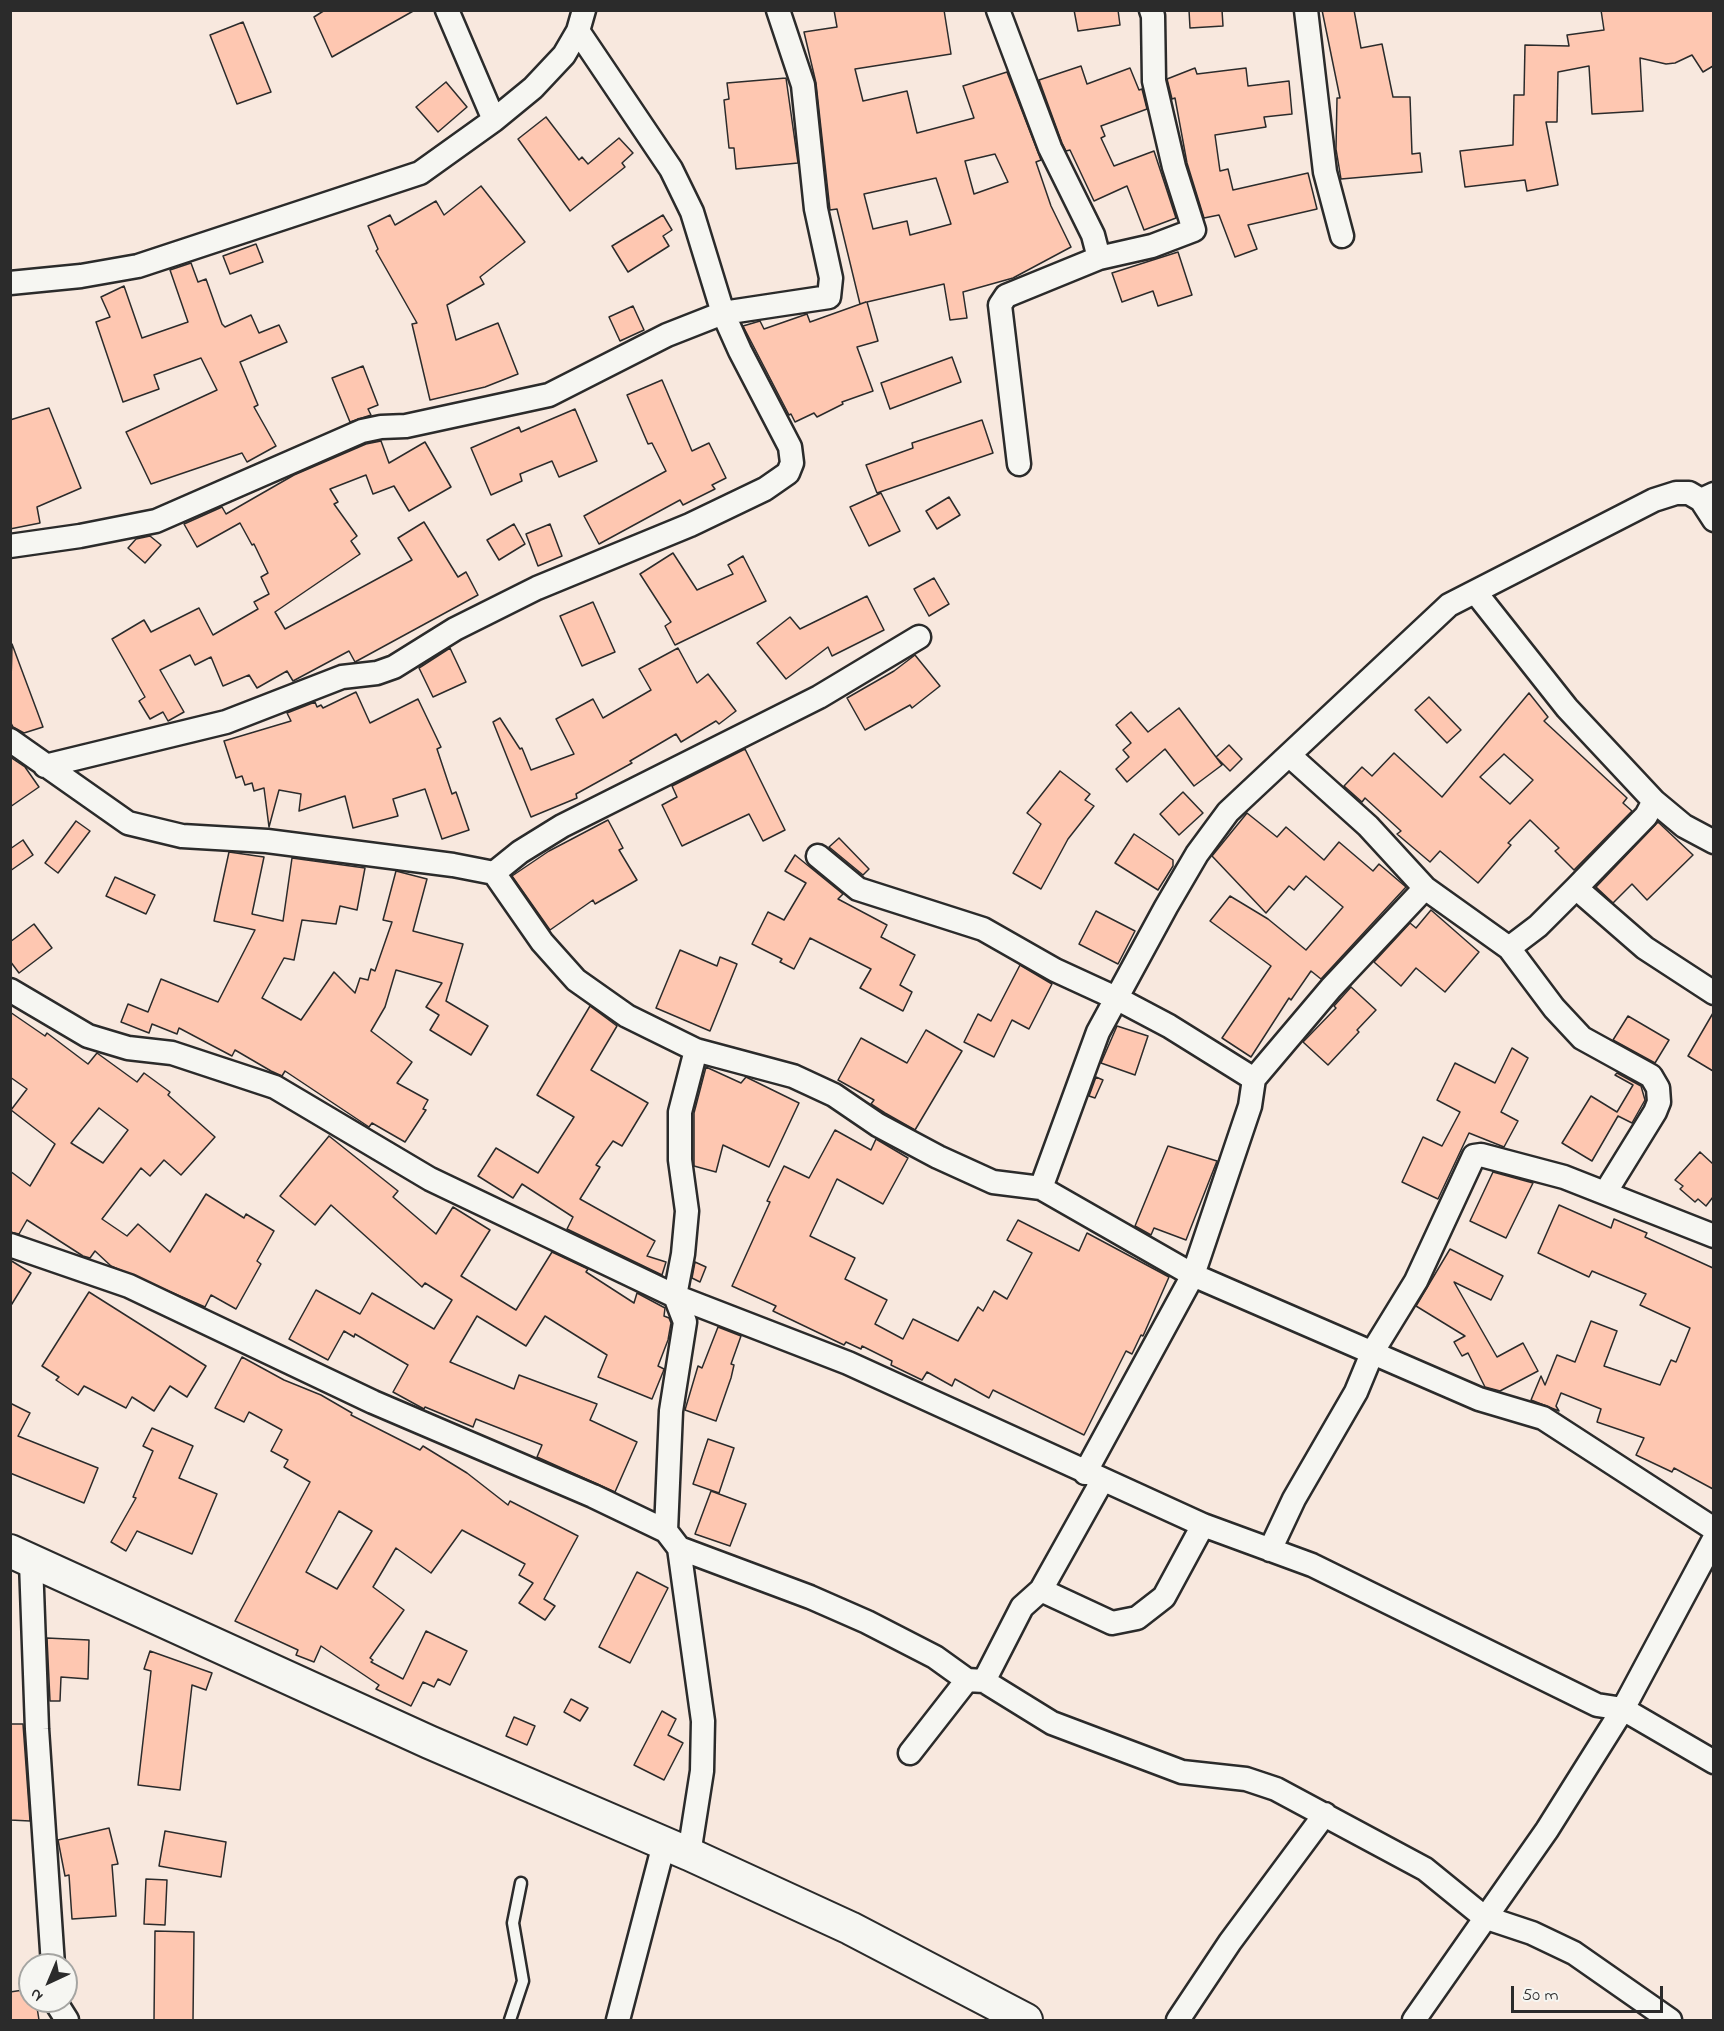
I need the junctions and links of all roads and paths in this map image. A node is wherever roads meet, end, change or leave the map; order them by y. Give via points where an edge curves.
1 (447, 10) edge
2 (778, 10) edge
3 (998, 10) edge
4 (1150, 10) edge
5 (1306, 10) edge
6 (581, 21) edge
7 (494, 120) junction
8 (1342, 236) dead end
9 (1099, 258) junction
10 (10, 283) edge
11 (723, 313) junction
12 (1018, 464) dead end
13 (1707, 497) edge
14 (1713, 520) edge
15 (10, 546) edge
16 (1476, 593) junction
17 (919, 637) dead end
18 (10, 740) edge
19 (1289, 755) junction
20 (45, 766) junction
21 (1654, 801) junction
22 (1713, 842) edge
23 (818, 856) dead end
24 (494, 873) junction
25 (1425, 888) junction
26 (1576, 888) junction
27 (1509, 948) junction
28 (10, 990) edge
29 (1713, 993) edge
30 (1118, 999) junction
31 (696, 1050) junction
32 (1254, 1079) junction
33 (1041, 1188) junction
34 (1605, 1193) junction
35 (1713, 1234) edge
36 (10, 1245) edge
37 (1193, 1275) junction
38 (675, 1296) junction
39 (1373, 1351) junction
40 (1093, 1477) junction
41 (1203, 1525) junction
42 (1713, 1529) edge
43 (1713, 1539) edge
44 (673, 1540) junction
45 (1270, 1550) junction
46 (21, 1557) edge
47 (1041, 1590) junction
48 (976, 1680) junction
49 (1623, 1708) junction
50 (910, 1753) dead end
51 (1713, 1762) edge
52 (1325, 1814) junction
53 (677, 1849) junction
54 (521, 1883) dead end
55 (1484, 1917) junction
56 (52, 1953) edge
57 (510, 2020) edge
58 (618, 2020) edge
59 (1026, 2020) edge
60 (1178, 2020) edge
61 (1414, 2020) edge
62 (1670, 2020) edge

1 - 7 street
2 - 11 street via 803,85 816,209 831,278 829,297
3 - 9 street via 1050,148 1093,235
4 - 9 street via 1154,81 1194,230 1152,246
5 - 8 street via 1325,172
6 - 7 street via 564,55 533,88
6 - 11 street via 671,169 698,228
7 - 10 street via 420,173 269,225 138,266
9 - 12 street via 1006,296 1000,305
11 - 15 street via 667,335 549,395 406,426 362,431 156,521
11 - 20 street via 790,447 792,463 788,473 690,525 537,588 454,629 394,667 342,677 226,722
13 - 14 street
13 - 16 street via 1676,493 1654,500
16 - 19 street via 1449,605
16 - 21 street via 1567,708
17 - 24 street via 819,697 562,826
18 - 20 street
19 - 25 street via 1368,826
19 - 30 street via 1228,812 1197,854
20 - 24 street via 128,824 182,836 267,841
21 - 22 street via 1684,826
21 - 26 street via 1646,816
23 - 30 street via 858,889 983,929 1054,970
24 - 31 street via 542,942 576,980 627,1016
25 - 27 street
25 - 32 street via 1331,988
26 - 27 street
26 - 29 street via 1645,948
27 - 34 street via 1582,1038 1651,1076 1658,1088 1659,1102 1654,1112
28 - 38 street via 88,1036 128,1048 172,1053 275,1087 430,1179
30 - 32 street
30 - 33 street via 1098,1032
31 - 33 street via 793,1076 834,1095 878,1125 993,1182
31 - 38 street via 680,1112 680,1160 687,1211
32 - 37 street via 1250,1106
33 - 37 street
34 - 35 street
34 - 39 street via 1515,1162 1474,1156 1416,1281
36 - 44 street via 129,1286 372,1402 593,1496
37 - 39 street
37 - 40 street
38 - 40 street via 848,1363
38 - 44 street via 685,1322 671,1411
39 - 42 street via 1479,1399 1543,1418
39 - 45 street via 1356,1392 1294,1499
40 - 41 street
40 - 47 street
41 - 45 street
41 - 47 street via 1164,1598 1137,1618 1112,1623
43 - 49 street
44 - 48 street via 867,1622
44 - 53 street via 703,1722 702,1771
45 - 49 street via 1312,1565 1597,1705
46 - 53 main road via 429,1742
46 - 56 street
47 - 48 street via 1022,1607
48 - 50 street
48 - 52 street via 1063,1728 1182,1772 1246,1779 1276,1789
49 - 51 street
49 - 55 street via 1547,1830
52 - 55 street via 1425,1869
52 - 60 street
53 - 58 street
53 - 59 main road via 850,1928
54 - 57 lane via 513,1923 523,1981
55 - 61 street
55 - 62 street via 1574,1953

